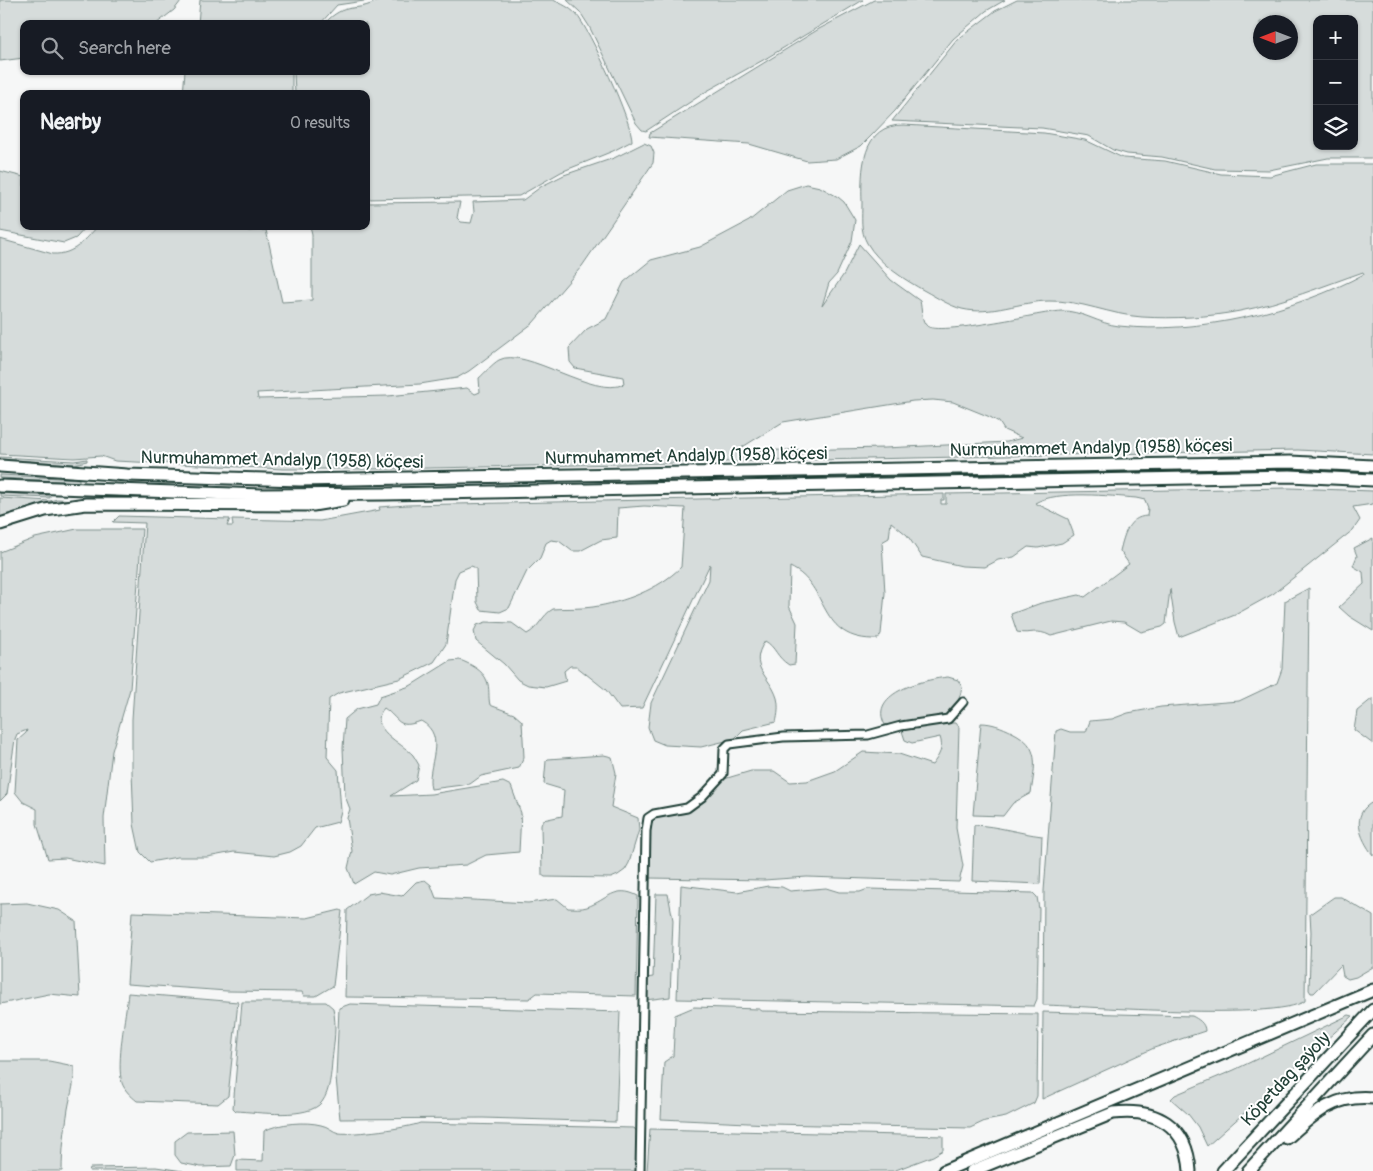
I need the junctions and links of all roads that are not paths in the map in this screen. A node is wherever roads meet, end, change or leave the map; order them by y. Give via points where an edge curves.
1 (0, 466) edge
2 (1373, 466) edge
3 (1373, 480) edge
4 (0, 486) edge
5 (385, 494) junction
6 (0, 524) edge
7 (963, 702) dead end
8 (1373, 990) edge
9 (1373, 1010) edge
10 (1373, 1035) edge
11 (1373, 1098) edge
12 (640, 1171) edge
13 (944, 1171) edge
14 (972, 1171) edge
15 (1190, 1171) edge
16 (1223, 1171) edge
17 (1249, 1171) edge

1 - 2 main road, Nurmuhammet Andalyp (1958) köçesi via 127,475 300,480 1280,462
3 - 5 main road, Nurmuhammet Andalyp (1958) köçesi via 1280,476
4 - 5 main road, Nurmuhammet Andalyp (1958) köçesi via 262,495
5 - 6 main road via 313,504 74,505 34,512
7 - 12 street via 948,719 868,735 782,737 729,744 724,749 723,774 702,798 687,808 648,818
8 - 13 main road
9 - 16 main road, Köpetdag şaýoly
10 - 17 main road, Köpetdag şaýoly
11 - 17 main road via 1357,1096 1337,1101 1318,1111
14 - 15 main road via 1113,1113 1133,1111 1152,1114 1168,1124 1189,1154

